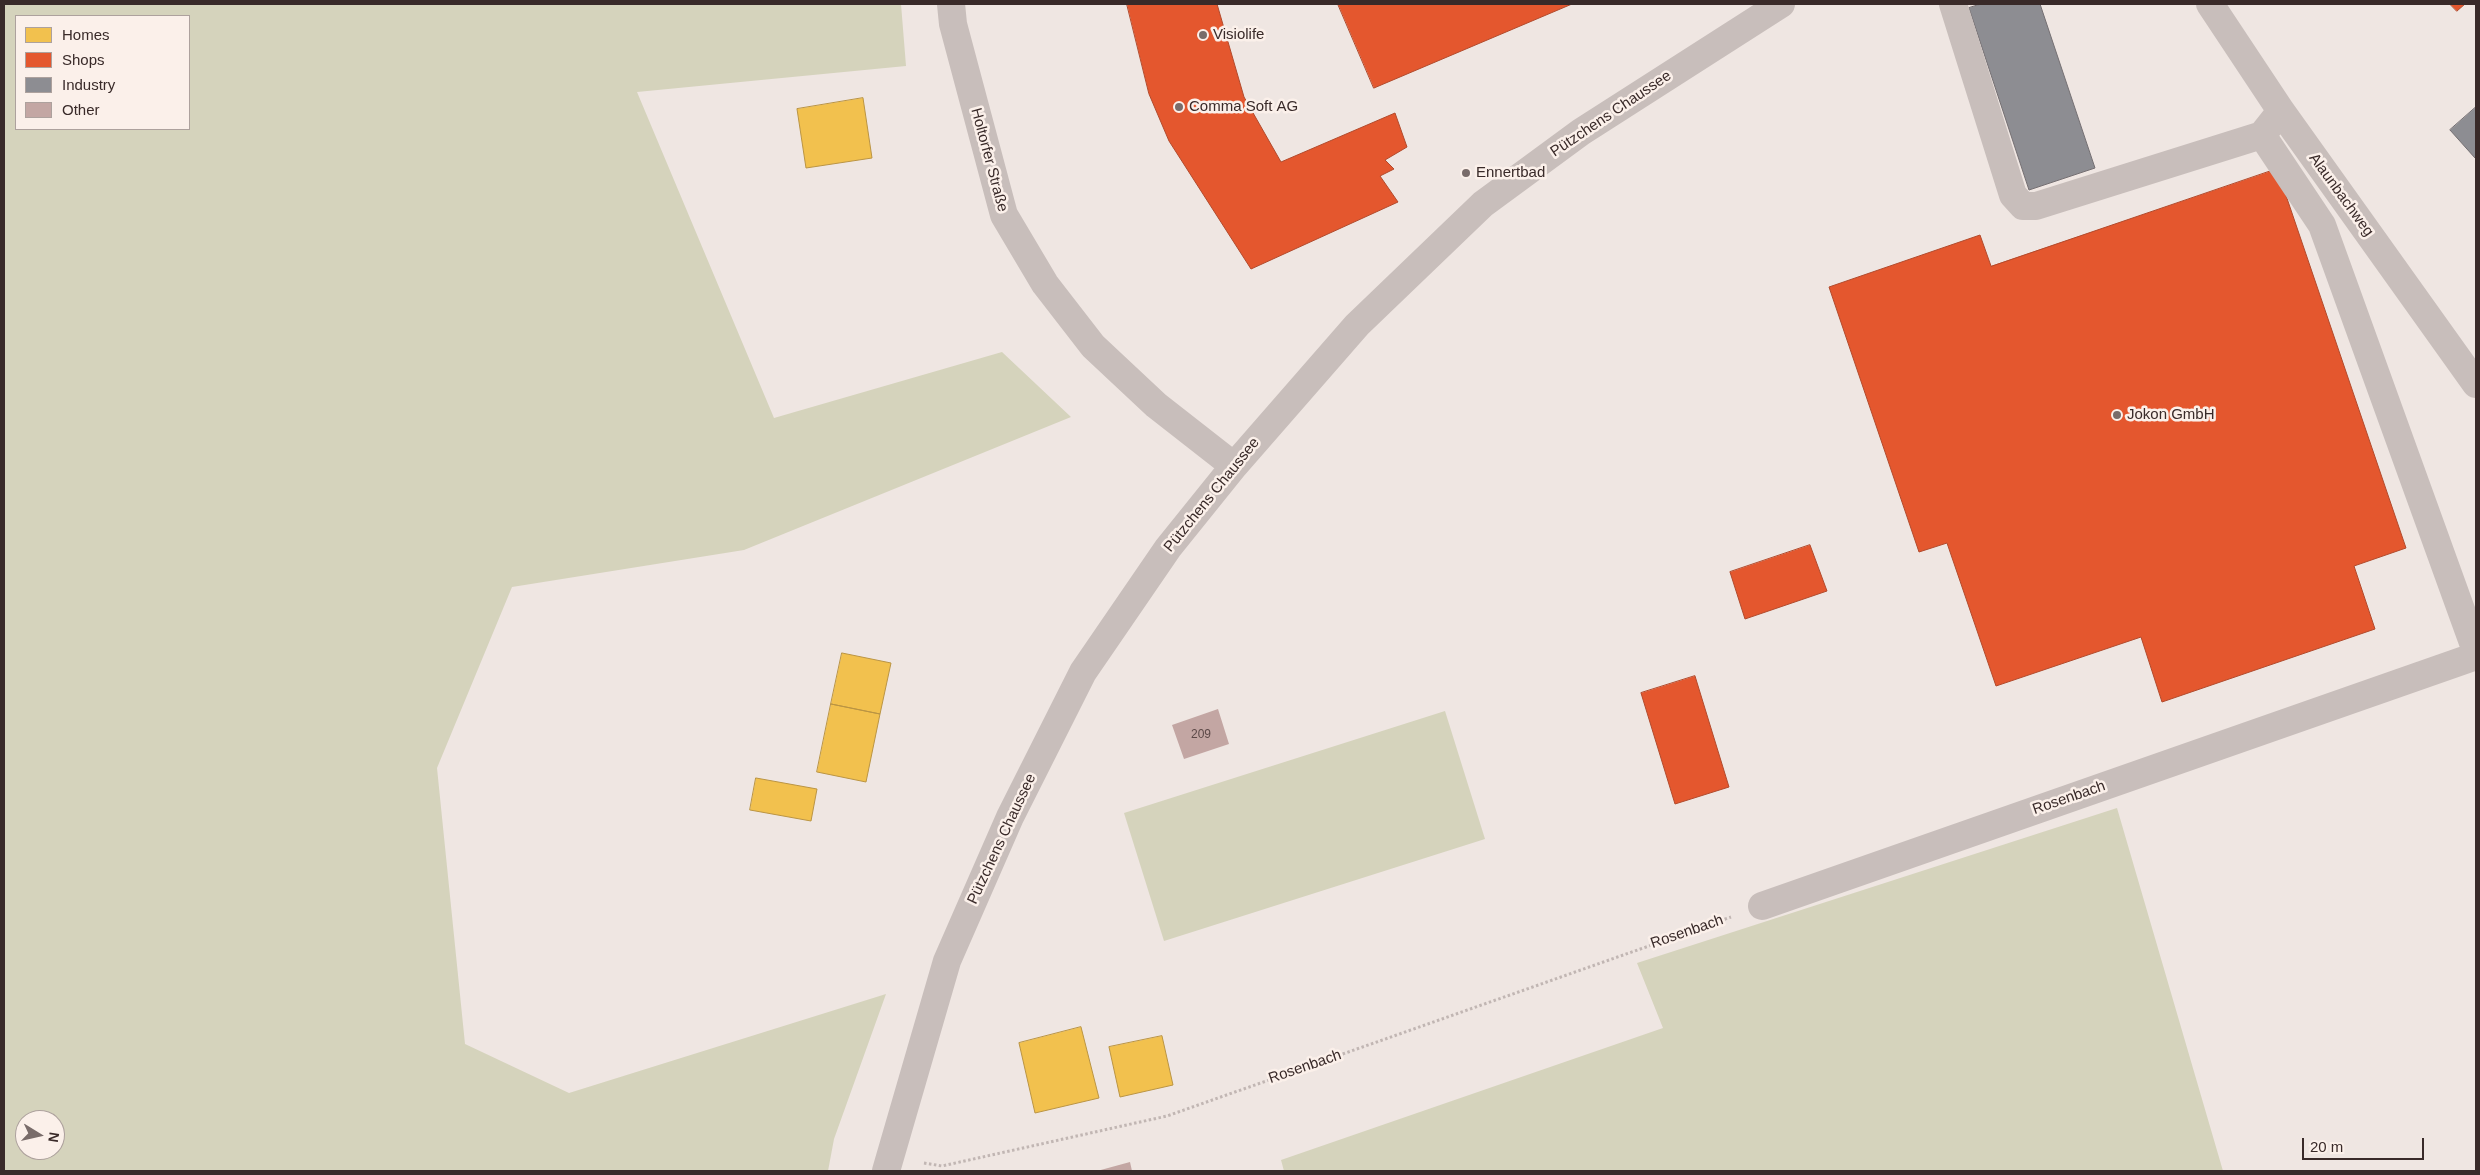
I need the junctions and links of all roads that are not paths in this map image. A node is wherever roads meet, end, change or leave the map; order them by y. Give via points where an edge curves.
1 (951, 4) edge
2 (1781, 4) edge
3 (1953, 4) edge
4 (2210, 4) edge
5 (2281, 111) junction
6 (2262, 135) junction
7 (2476, 384) edge
8 (1234, 466) junction
9 (2476, 651) edge
10 (2476, 656) edge
11 (1762, 906) road end
12 (887, 1165) edge

1 - 8 street, Holtorfer Straße via 953,24 1004,215 1045,284 1093,346 1156,405
2 - 8 street, Pützchens Chaussee via 1581,132 1483,204 1357,325
3 - 6 street via 2013,195 2024,206 2036,206
4 - 5 street, Alaunbachweg
5 - 6 street
5 - 7 street, Alaunbachweg
6 - 9 street via 2322,225
8 - 12 street, Pützchens Chaussee via 1168,548 1083,672 1010,817 947,961
10 - 11 street, Rosenbach

